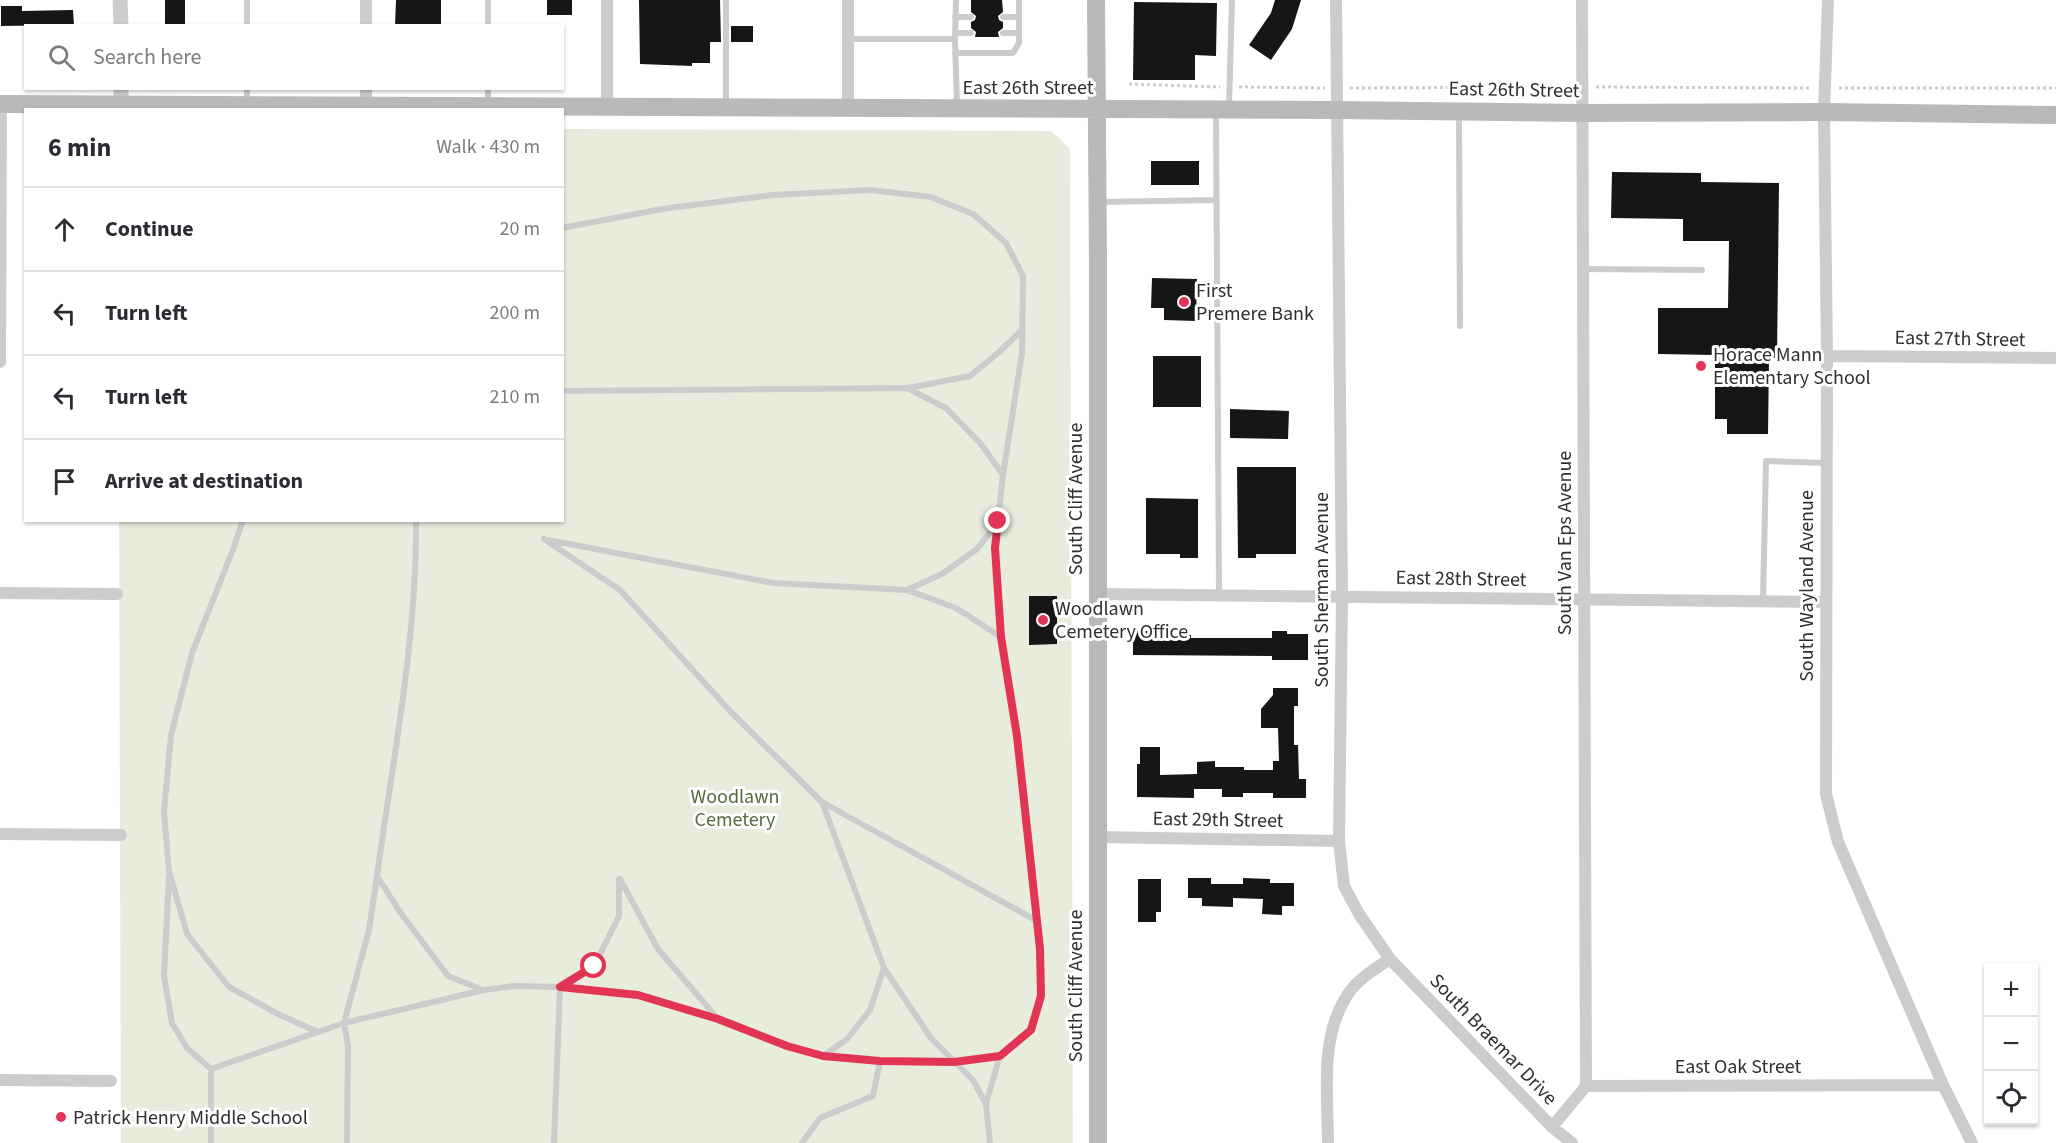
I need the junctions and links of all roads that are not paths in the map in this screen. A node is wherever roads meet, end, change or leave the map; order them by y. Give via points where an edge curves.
1 (120, 0) edge
2 (247, 0) edge
3 (366, 0) edge
4 (488, 0) edge
5 (607, 0) edge
6 (726, 0) edge
7 (848, 0) edge
8 (956, 0) edge
9 (1019, 0) edge
10 (1096, 0) edge
11 (1232, 0) edge
12 (1336, 0) edge
13 (1582, 0) edge
14 (1828, 0) edge
15 (956, 16) junction
16 (971, 16) dead end
17 (1003, 16) dead end
18 (1019, 16) junction
19 (121, 24) edge
20 (247, 24) edge
21 (366, 24) edge
22 (488, 24) edge
23 (971, 33) dead end
24 (1003, 33) dead end
25 (1019, 33) junction
26 (955, 36) junction
27 (848, 39) junction
28 (956, 53) junction
29 (121, 97) edge
30 (247, 97) edge
31 (366, 97) edge
32 (488, 97) edge
33 (1, 104) edge
34 (607, 107) junction
35 (726, 107) junction
36 (848, 108) junction
37 (957, 109) junction
38 (1097, 110) junction
39 (1222, 110) junction
40 (1336, 110) junction
41 (1459, 111) junction
42 (1824, 112) junction
43 (1582, 113) junction
44 (2056, 115) edge
45 (1217, 200) junction
46 (1097, 202) junction
47 (564, 228) edge
48 (1583, 269) junction
49 (1702, 270) dead end
50 (1460, 326) dead end
51 (1022, 330) junction
52 (1827, 356) junction
53 (2056, 358) edge
54 (0, 362) edge
55 (907, 388) junction
56 (564, 391) edge
57 (1826, 463) junction
58 (1003, 475) junction
59 (998, 521) junction
60 (242, 522) edge
61 (416, 522) edge
62 (907, 590) junction
63 (0, 593) edge
64 (117, 594) dead end
65 (1097, 594) junction
66 (1219, 595) junction
67 (1342, 597) junction
68 (1584, 599) junction
69 (1763, 601) junction
70 (1825, 602) junction
71 (1001, 637) junction
72 (822, 802) junction
73 (0, 834) edge
74 (121, 835) dead end
75 (1097, 837) junction
76 (1339, 841) junction
77 (170, 871) junction
78 (377, 876) junction
79 (1037, 921) junction
80 (1390, 959) junction
81 (884, 968) junction
82 (560, 987) junction
83 (484, 990) junction
84 (718, 1019) junction
85 (344, 1023) junction
86 (318, 1032) junction
87 (823, 1056) junction
88 (1000, 1056) junction
89 (880, 1061) junction
90 (954, 1062) junction
91 (211, 1070) junction
92 (0, 1080) edge
93 (111, 1080) dead end
94 (1944, 1085) junction
95 (1587, 1086) junction
96 (986, 1104) junction
97 (1552, 1127) junction
98 (211, 1143) edge
99 (347, 1143) edge
100 (554, 1143) edge
101 (802, 1143) edge
102 (990, 1143) edge
103 (1098, 1143) edge
104 (1328, 1143) edge
105 (1572, 1143) edge
106 (1972, 1143) edge

1 - 19 street
2 - 20 lane
3 - 21 street
4 - 22 lane
5 - 34 street
6 - 35 lane
7 - 27 street
8 - 15 lane
9 - 18 lane
10 - 38 main road, South Cliff Avenue
11 - 39 lane
12 - 40 street, South Sherman Avenue
13 - 43 street, South Van Eps Avenue
14 - 42 street, South Wayland Avenue
15 - 16 lane
15 - 26 lane
17 - 18 lane
18 - 25 lane
23 - 26 lane
24 - 25 lane
25 - 28 lane via 1013,53
26 - 27 lane
26 - 28 lane
27 - 36 street
28 - 37 lane
29 - 30 main road, East 26th Street
29 - 33 main road, East 26th Street
30 - 31 main road, East 26th Street
31 - 32 main road, East 26th Street
32 - 34 main road, East 26th Street
33 - 54 street
34 - 35 main road, East 26th Street
35 - 36 main road, East 26th Street
36 - 37 main road, East 26th Street
37 - 38 main road, East 26th Street
38 - 39 main road, East 26th Street
38 - 46 main road, South Cliff Avenue
39 - 40 main road, East 26th Street
39 - 45 lane
40 - 41 main road, East 26th Street
40 - 67 street, South Sherman Avenue
41 - 43 main road, East 26th Street
41 - 50 lane
42 - 43 main road, East 26th Street
42 - 44 main road, East 26th Street
42 - 52 street, South Wayland Avenue
43 - 48 street, South Van Eps Avenue
45 - 46 lane
45 - 66 lane
46 - 65 main road, South Cliff Avenue
47 - 51 lane via 662,209 772,195 870,190 932,197 974,214 1006,243 1023,276
48 - 49 lane
48 - 68 street, South Van Eps Avenue
51 - 55 lane via 970,376
51 - 58 lane
52 - 53 street, East 27th Street
52 - 57 street, South Wayland Avenue
55 - 56 lane
55 - 58 lane via 946,408 981,444
57 - 69 lane via 1766,461
57 - 70 street, South Wayland Avenue
58 - 59 lane
59 - 62 lane via 977,549 942,574
59 - 71 lane via 995,548
60 - 77 lane via 192,653 171,735 164,812
61 - 78 lane via 411,636
62 - 71 lane via 956,608
62 - 72 lane via 772,583 544,539 620,590 730,712
63 - 64 street
65 - 66 street, East 28th Street
65 - 75 main road, South Cliff Avenue
66 - 67 street, East 28th Street
67 - 68 street, East 28th Street
67 - 76 street, South Sherman Avenue
68 - 69 street, East 28th Street
68 - 95 street, South Van Eps Avenue
69 - 70 street, East 28th Street
70 - 94 street, South Wayland Avenue via 1826,794 1838,842
71 - 79 lane
72 - 79 lane
72 - 81 lane
73 - 74 street
75 - 76 street, East 29th Street
75 - 103 main road, South Cliff Avenue
76 - 80 street, South Sherman Avenue via 1344,886
77 - 86 lane via 187,934 229,987
77 - 91 lane via 164,976 172,1023 187,1048
78 - 83 lane via 448,976
78 - 85 lane via 369,930
79 - 88 lane via 1041,996 1031,1030
80 - 97 street, South Braemar Drive
80 - 104 street via 1348,993 1337,1014 1328,1059
81 - 87 lane via 870,1010 848,1039
81 - 90 lane via 931,1038
82 - 83 lane
82 - 84 lane via 638,995
82 - 84 lane via 594,966 619,916 619,879 658,949
82 - 100 lane
83 - 85 lane
84 - 87 lane
85 - 86 lane
85 - 99 lane via 348,1046
86 - 91 lane
87 - 89 lane
88 - 90 lane
88 - 96 lane
89 - 90 lane
89 - 101 lane via 873,1096 820,1118
90 - 96 lane via 973,1080
91 - 98 lane
92 - 93 street
94 - 95 street, East Oak Street
94 - 106 street, South Wayland Avenue
95 - 97 street
96 - 102 lane
97 - 105 street, South Braemar Drive

